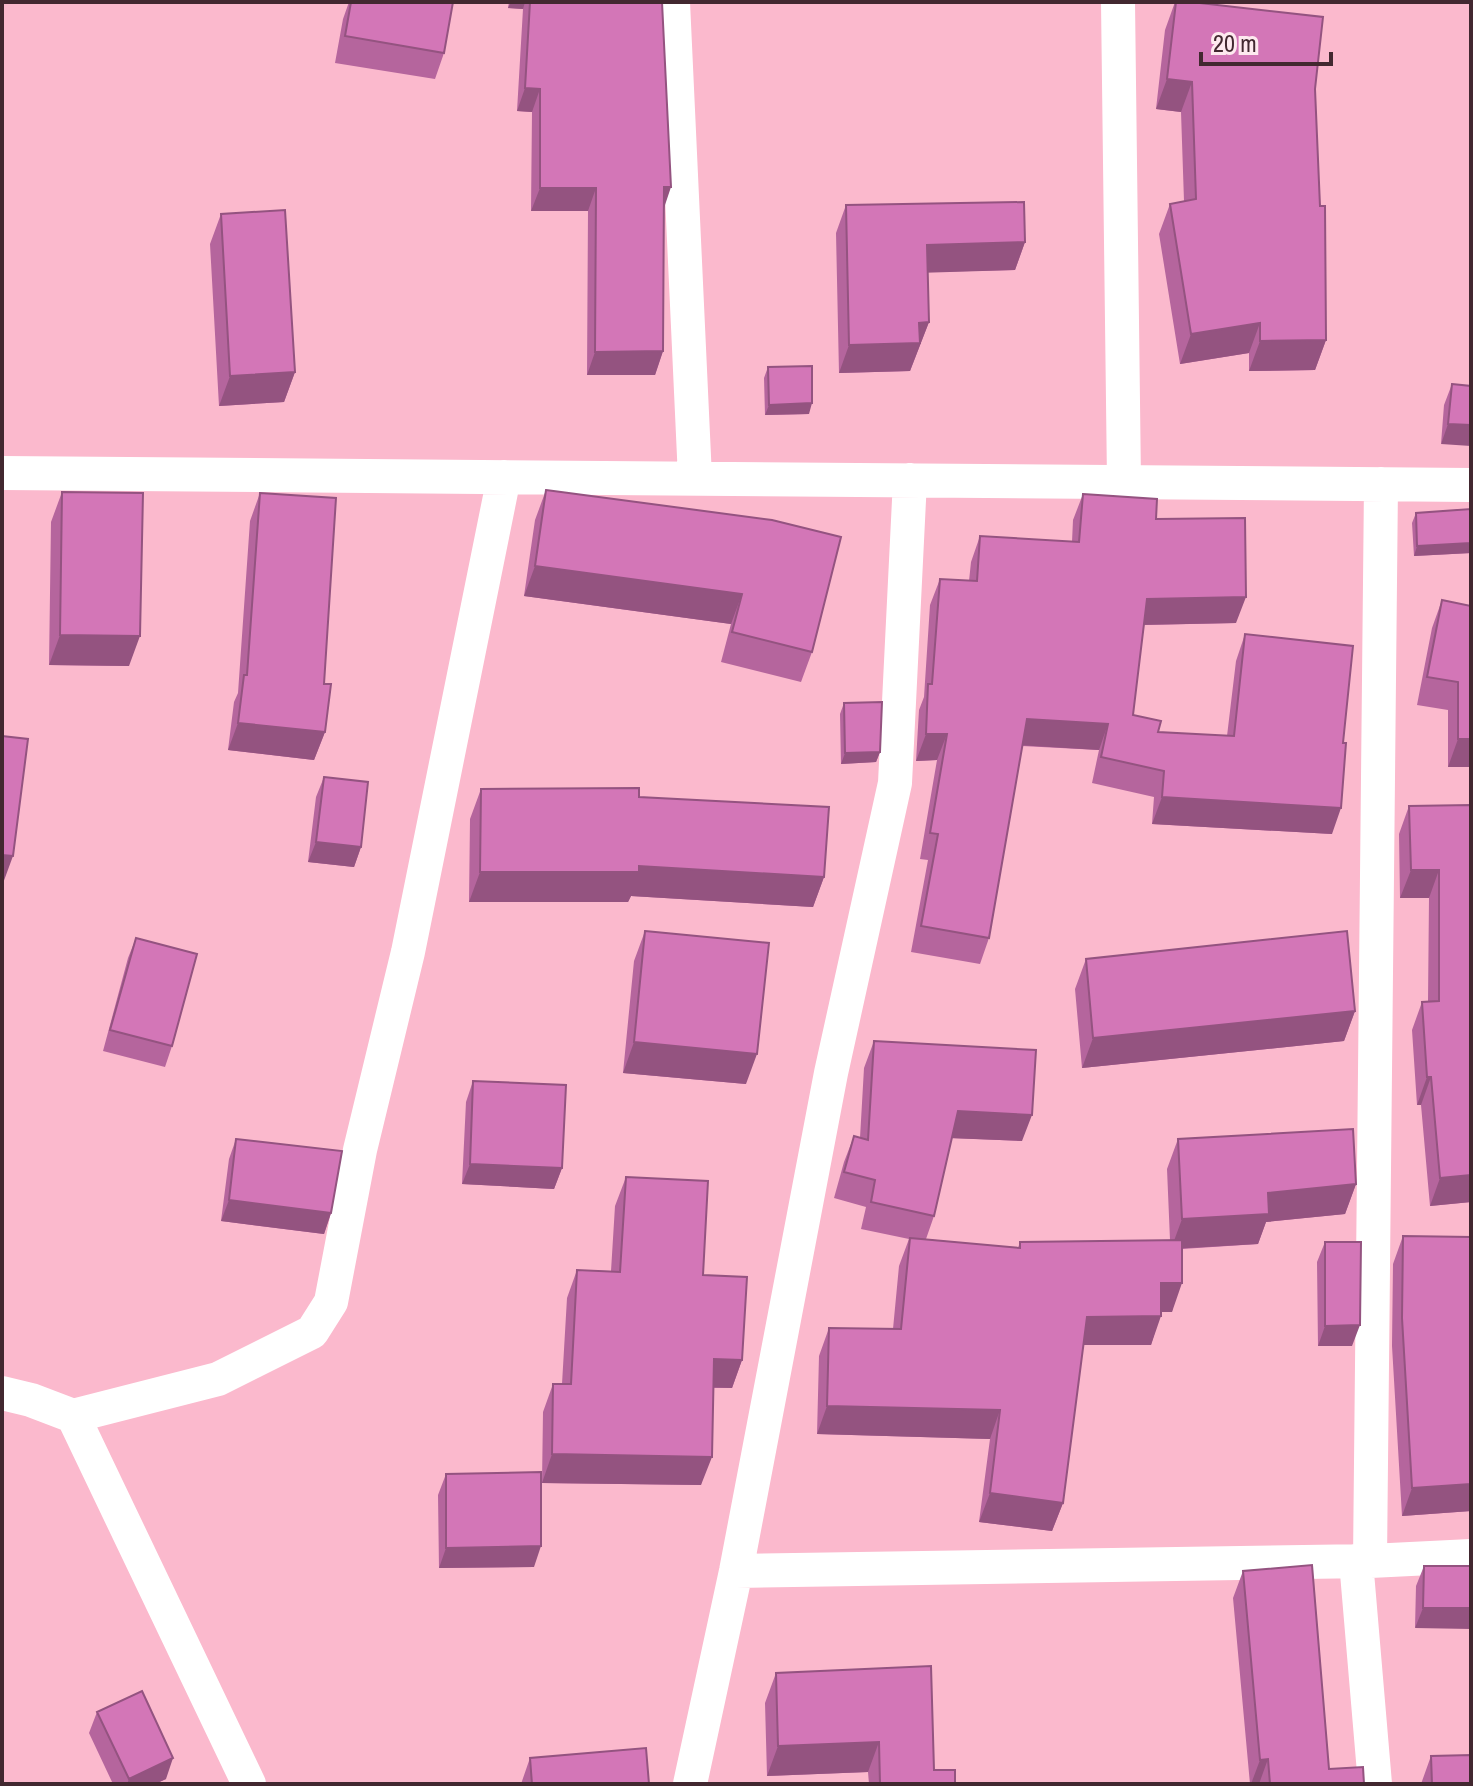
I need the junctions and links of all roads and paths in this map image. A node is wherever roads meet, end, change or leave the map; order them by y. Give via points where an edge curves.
1 (673, 2) edge
2 (1118, 2) edge
3 (2, 473) edge
4 (504, 477) junction
5 (695, 478) junction
6 (910, 480) junction
7 (1124, 481) junction
8 (1381, 484) junction
9 (1471, 485) edge
10 (2, 1393) edge
11 (73, 1416) junction
12 (1471, 1556) edge
13 (1363, 1561) junction
14 (736, 1571) junction
15 (249, 1784) edge
16 (690, 1784) edge
17 (1375, 1784) edge

1 - 5 street
2 - 7 street
3 - 4 street
4 - 5 street
4 - 11 street via 331,1302 312,1332 218,1379
5 - 6 street
6 - 7 street
6 - 14 street via 895,783 831,1073
7 - 8 street
8 - 9 street
8 - 13 street
10 - 11 street
11 - 15 street
12 - 13 street
13 - 14 street
13 - 17 street
14 - 16 street

